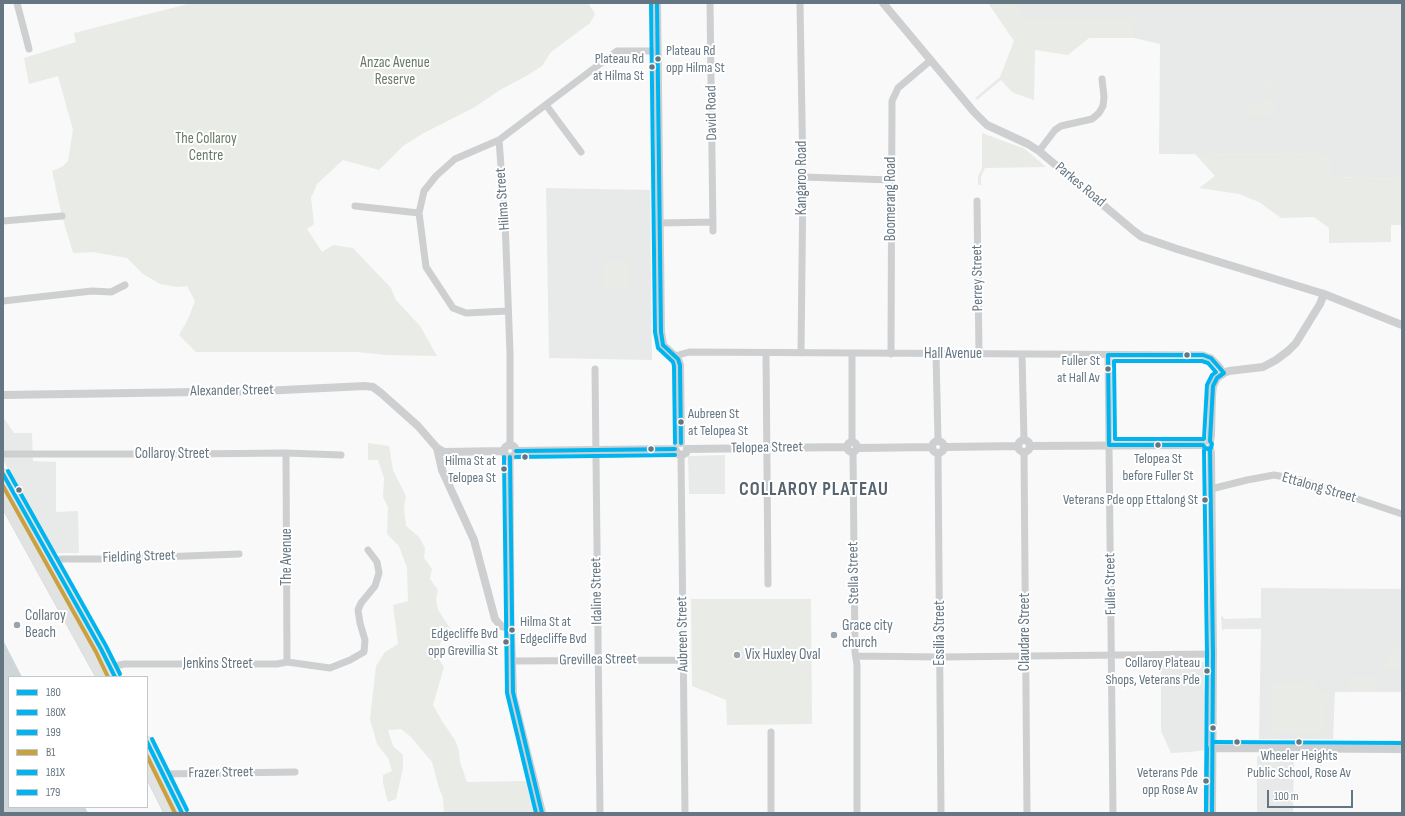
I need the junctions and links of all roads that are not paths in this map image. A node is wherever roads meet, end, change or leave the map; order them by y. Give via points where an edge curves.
1 (17, 3) edge
2 (657, 3) edge
3 (710, 3) edge
4 (800, 3) edge
5 (883, 3) edge
6 (29, 49) dead end
7 (657, 51) junction
8 (931, 60) junction
9 (1102, 79) dead end
10 (546, 105) junction
11 (500, 140) junction
12 (1039, 151) junction
13 (581, 152) dead end
14 (803, 177) junction
15 (891, 180) junction
16 (977, 201) dead end
17 (355, 206) dead end
18 (419, 213) junction
19 (62, 216) dead end
20 (3, 221) edge
21 (713, 222) junction
22 (659, 223) junction
23 (713, 231) dead end
24 (125, 285) dead end
25 (1324, 294) junction
26 (3, 301) edge
27 (508, 312) junction
28 (1402, 326) edge
29 (766, 353) junction
30 (801, 353) junction
31 (852, 353) junction
32 (891, 354) junction
33 (936, 354) junction
34 (979, 354) junction
35 (1022, 354) junction
36 (1108, 355) junction
37 (675, 356) junction
38 (595, 369) dead end
39 (1224, 373) junction
40 (3, 395) edge
41 (938, 440) junction
42 (1110, 445) junction
43 (1208, 445) junction
44 (1024, 446) junction
45 (853, 447) junction
46 (932, 447) junction
47 (945, 447) junction
48 (437, 448) junction
49 (767, 448) junction
50 (681, 449) junction
51 (596, 450) junction
52 (510, 451) junction
53 (286, 453) junction
54 (938, 453) junction
55 (3, 454) edge
56 (341, 455) dead end
57 (3, 474) edge
58 (1211, 489) junction
59 (3, 498) edge
60 (1402, 514) edge
61 (368, 550) dead end
62 (239, 554) dead end
63 (52, 561) junction
64 (40, 565) junction
65 (768, 584) dead end
66 (511, 629) junction
67 (1213, 654) junction
68 (1112, 655) junction
69 (856, 656) junction
70 (1025, 656) junction
71 (940, 657) junction
72 (598, 660) junction
73 (683, 660) junction
74 (512, 661) junction
75 (287, 662) junction
76 (112, 672) edge
77 (100, 674) edge
78 (771, 732) dead end
79 (148, 744) edge
80 (1213, 748) junction
81 (1402, 749) edge
82 (148, 772) edge
83 (295, 772) dead end
84 (162, 774) junction
85 (170, 813) edge
86 (182, 813) edge
87 (542, 813) edge
88 (600, 813) edge
89 (685, 813) edge
90 (771, 813) edge
91 (857, 813) edge
92 (941, 813) edge
93 (1027, 813) edge
94 (1113, 813) edge
95 (1212, 813) edge

1 - 6 street
2 - 7 street
3 - 21 street, David Road
4 - 14 street, Kangaroo Road
5 - 8 street, Parkes Road
7 - 10 street via 617,51
7 - 22 street
8 - 12 street, Parkes Road via 988,125
8 - 15 street, Boomerang Road via 898,88 892,100
9 - 12 street via 1104,97 1099,113 1092,119 1061,126
10 - 11 street
10 - 13 street
11 - 18 street via 455,159 436,176 424,191
11 - 27 street, Hilma Street
12 - 25 street, Parkes Road via 1142,237
14 - 15 street
14 - 30 street, Kangaroo Road
15 - 32 street, Boomerang Road
16 - 34 street, Perrey Street
17 - 18 street
18 - 27 street via 426,267 453,308 466,313
19 - 20 street
21 - 22 street
21 - 23 street, David Road
22 - 37 street via 661,337 663,345
24 - 26 street via 111,292
25 - 28 street, Parkes Road
25 - 39 street via 1296,343 1288,351 1263,367
27 - 52 street, Hilma Street
29 - 30 street, Hall Avenue
29 - 37 street, Hall Avenue via 689,352
29 - 49 street
30 - 31 street, Hall Avenue
31 - 32 street, Hall Avenue
31 - 45 street, Stella Street
32 - 33 street, Hall Avenue
33 - 34 street, Hall Avenue
33 - 41 street
34 - 35 street, Hall Avenue
35 - 36 street, Hall Avenue
35 - 44 street, Claudare Street
36 - 39 street, Hall Avenue via 1203,355 1211,358
36 - 42 street, Fuller Street
37 - 50 street, Aubreen Street via 680,366
38 - 51 street, Idaline Street
39 - 43 street via 1217,378 1213,386 1211,436
40 - 48 street, Alexander Street via 262,391 365,386 381,393 418,426
41 - 46 street
41 - 47 street via 944,443
42 - 43 street
42 - 44 street
42 - 68 street, Fuller Street
43 - 58 street via 1211,453
44 - 47 street
44 - 70 street, Claudare Street
45 - 46 street, Telopea Street
45 - 49 street, Telopea Street
45 - 69 street, Stella Street
46 - 54 street via 934,452
47 - 54 street
48 - 52 street, Telopea Street via 444,452
48 - 66 street via 442,470 474,540 495,619 501,626
49 - 50 street, Telopea Street
49 - 65 street
50 - 51 street, Telopea Street
50 - 73 street, Aubreen Street
51 - 52 street, Telopea Street
51 - 72 street, Idaline Street
52 - 66 street, Hilma Street
53 - 55 street, Collaroy Street
53 - 56 street, Collaroy Street
53 - 75 street, The Avenue
54 - 71 street, Essilia Street
57 - 63 highway
58 - 60 street, Ettalong Street via 1274,475 1301,480
58 - 67 street
59 - 64 highway
61 - 75 street, Jenkins Street via 377,562 379,573 375,586 358,610 365,640 364,652 330,668
62 - 63 street, Fielding Street
63 - 64 street, Fielding Street
63 - 76 highway
64 - 77 highway
66 - 74 street
67 - 68 street
67 - 80 street
68 - 70 street
68 - 94 street, Fuller Street
69 - 71 street
69 - 91 street, Stella Street
70 - 71 street
70 - 93 street, Claudare Street
71 - 92 street, Essilia Street
72 - 73 street, Grevillea Street
72 - 74 street, Grevillea Street
72 - 88 street, Idaline Street
73 - 89 street, Aubreen Street
74 - 87 street via 514,700
75 - 76 street, Jenkins Street via 124,664
76 - 77 street, Jenkins Street
78 - 90 street
79 - 84 highway
80 - 81 street
80 - 95 street
82 - 84 street, Frazer Street
82 - 85 highway
83 - 84 street, Frazer Street
84 - 86 highway

